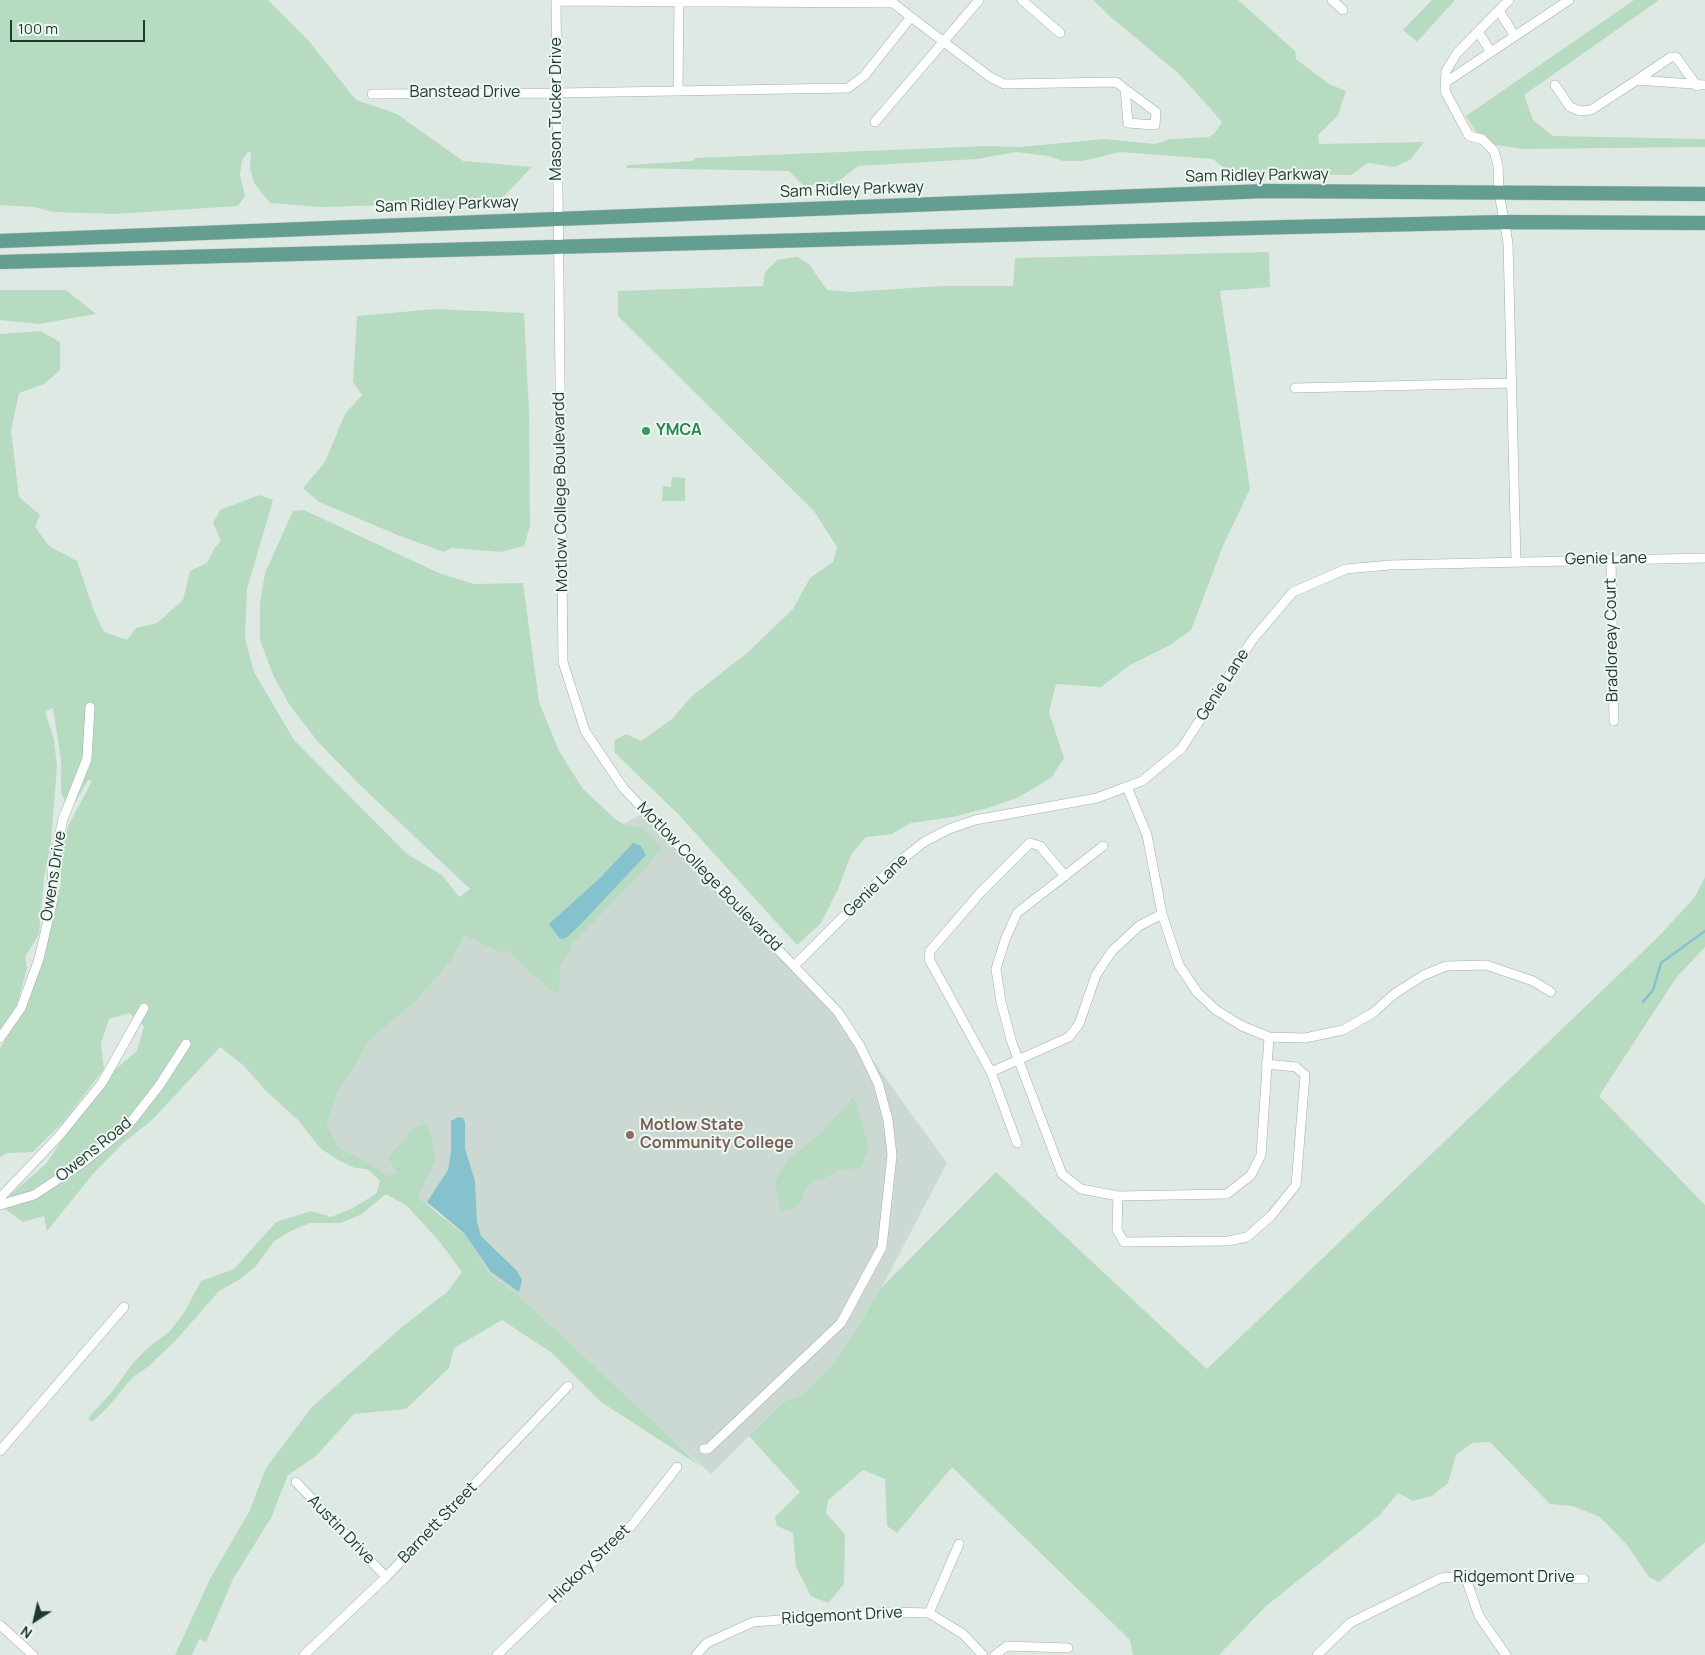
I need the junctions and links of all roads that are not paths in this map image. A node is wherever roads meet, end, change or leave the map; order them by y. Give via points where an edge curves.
1 (979, 0) edge
2 (1022, 0) edge
3 (1332, 0) edge
4 (1509, 0) edge
5 (1570, 0) edge
6 (556, 1) edge
7 (679, 1) edge
8 (1343, 10) dead end
9 (1498, 11) junction
10 (911, 17) junction
11 (1478, 32) junction
12 (1060, 33) dead end
13 (1515, 36) junction
14 (942, 41) junction
15 (1491, 52) junction
16 (1638, 80) junction
17 (1446, 82) junction
18 (1554, 85) dead end
19 (1701, 86) edge
20 (1125, 89) junction
21 (678, 91) junction
22 (558, 93) junction
23 (372, 94) dead end
24 (875, 122) dead end
25 (1500, 193) junction
26 (1705, 194) edge
27 (558, 218) junction
28 (1506, 222) junction
29 (1705, 223) edge
30 (0, 241) edge
31 (558, 246) junction
32 (0, 262) edge
33 (1511, 383) junction
34 (1295, 388) dead end
35 (1705, 558) edge
36 (1611, 559) junction
37 (1516, 562) junction
38 (90, 707) dead end
39 (1614, 721) dead end
40 (1128, 787) junction
41 (1103, 846) dead end
42 (1065, 876) junction
43 (1162, 914) junction
44 (794, 966) junction
45 (1551, 992) dead end
46 (144, 1008) dead end
47 (1269, 1037) junction
48 (0, 1038) edge
49 (186, 1044) dead end
50 (1018, 1059) junction
51 (1266, 1064) junction
52 (991, 1072) junction
53 (1018, 1143) dead end
54 (1118, 1196) junction
55 (0, 1198) edge
56 (0, 1205) edge
57 (124, 1307) dead end
58 (568, 1386) dead end
59 (704, 1449) dead end
60 (0, 1451) edge
61 (677, 1467) dead end
62 (296, 1482) dead end
63 (959, 1544) dead end
64 (1465, 1576) junction
65 (386, 1577) junction
66 (1584, 1579) dead end
67 (929, 1613) junction
68 (0, 1624) edge
69 (1068, 1648) dead end
70 (33, 1655) edge
71 (304, 1655) edge
72 (496, 1655) edge
73 (696, 1655) edge
74 (983, 1655) edge
75 (995, 1655) edge
76 (1317, 1655) edge
77 (1505, 1655) edge

1 - 14 street
2 - 12 street
3 - 8 street
4 - 9 street
5 - 13 street
6 - 7 street
6 - 22 street, Mason Tucker Drive
7 - 10 street via 893,3
7 - 21 street
9 - 11 street
9 - 13 street
10 - 14 street
10 - 21 street, Banstead Drive via 864,76 848,88
11 - 15 street
11 - 17 street via 1457,53 1446,70
13 - 15 street
14 - 20 street via 1004,84 1116,82
14 - 24 street
15 - 17 street
16 - 18 street via 1591,110 1580,111 1570,107
16 - 19 street
16 - 19 street via 1671,57 1676,57
17 - 25 street via 1445,92 1469,136 1482,139 1494,151
20 - 20 street via 1156,112 1155,125 1128,123
21 - 22 street, Banstead Drive
22 - 23 street, Banstead Drive
22 - 27 street, Mason Tucker Drive
25 - 26 main road, Sam Ridley Parkway
25 - 27 main road, Sam Ridley Parkway via 1266,192
25 - 28 street
27 - 30 main road, Sam Ridley Parkway
27 - 31 street, Motlow College Boulevardd
28 - 29 main road
28 - 31 main road
28 - 33 street
31 - 32 main road
31 - 44 street, Motlow College Boulevardd via 563,662 585,731 624,789
33 - 34 street
33 - 37 street
35 - 36 street, Genie Lane
36 - 37 street, Genie Lane
36 - 39 street, Bradloreay Court
37 - 40 street, Genie Lane via 1346,569 1293,592 1253,639 1181,749 1142,782
38 - 48 street, Owens Drive via 87,759 63,820 52,869 53,900 39,959 21,1008
40 - 43 street via 1147,835
40 - 44 street, Genie Lane via 1097,798 975,820 924,842 895,865
41 - 42 street
42 - 50 street via 1017,914 1004,940 996,969 1001,1002
42 - 52 street via 1040,846 1030,843 980,893 930,951 929,959
43 - 47 street via 1179,965 1197,992 1216,1010
43 - 50 street via 1139,926 1112,951 1096,975 1079,1024 1069,1037
44 - 59 street, Motlow College Boulevardd via 838,1012 860,1046 878,1084 888,1120 892,1155 882,1247 841,1323 708,1449
45 - 47 street via 1533,981 1486,965 1446,966 1424,975 1394,994 1373,1013 1343,1030 1305,1038
46 - 55 street via 102,1083 59,1136
47 - 51 street
49 - 56 street, Owens Road via 126,1128 41,1191
50 - 52 street
50 - 54 street via 1062,1174 1081,1189
51 - 54 street via 1261,1155 1251,1175 1227,1194
51 - 54 street via 1296,1067 1305,1075 1296,1184 1271,1216 1247,1237 1228,1241 1124,1242 1117,1230
52 - 53 street
57 - 60 street
58 - 65 street, Barnett Street
61 - 72 street, Hickory Street via 632,1525
62 - 65 street, Austin Drive
63 - 67 street
64 - 66 street, Ridgemont Drive
64 - 76 street, Ridgemont Drive via 1441,1578 1350,1623
64 - 77 street via 1479,1616
65 - 71 street, Barnett Street
67 - 73 street, Ridgemont Drive via 890,1612 753,1622 707,1643
67 - 74 street via 963,1634
68 - 70 street
69 - 75 street via 1007,1646

